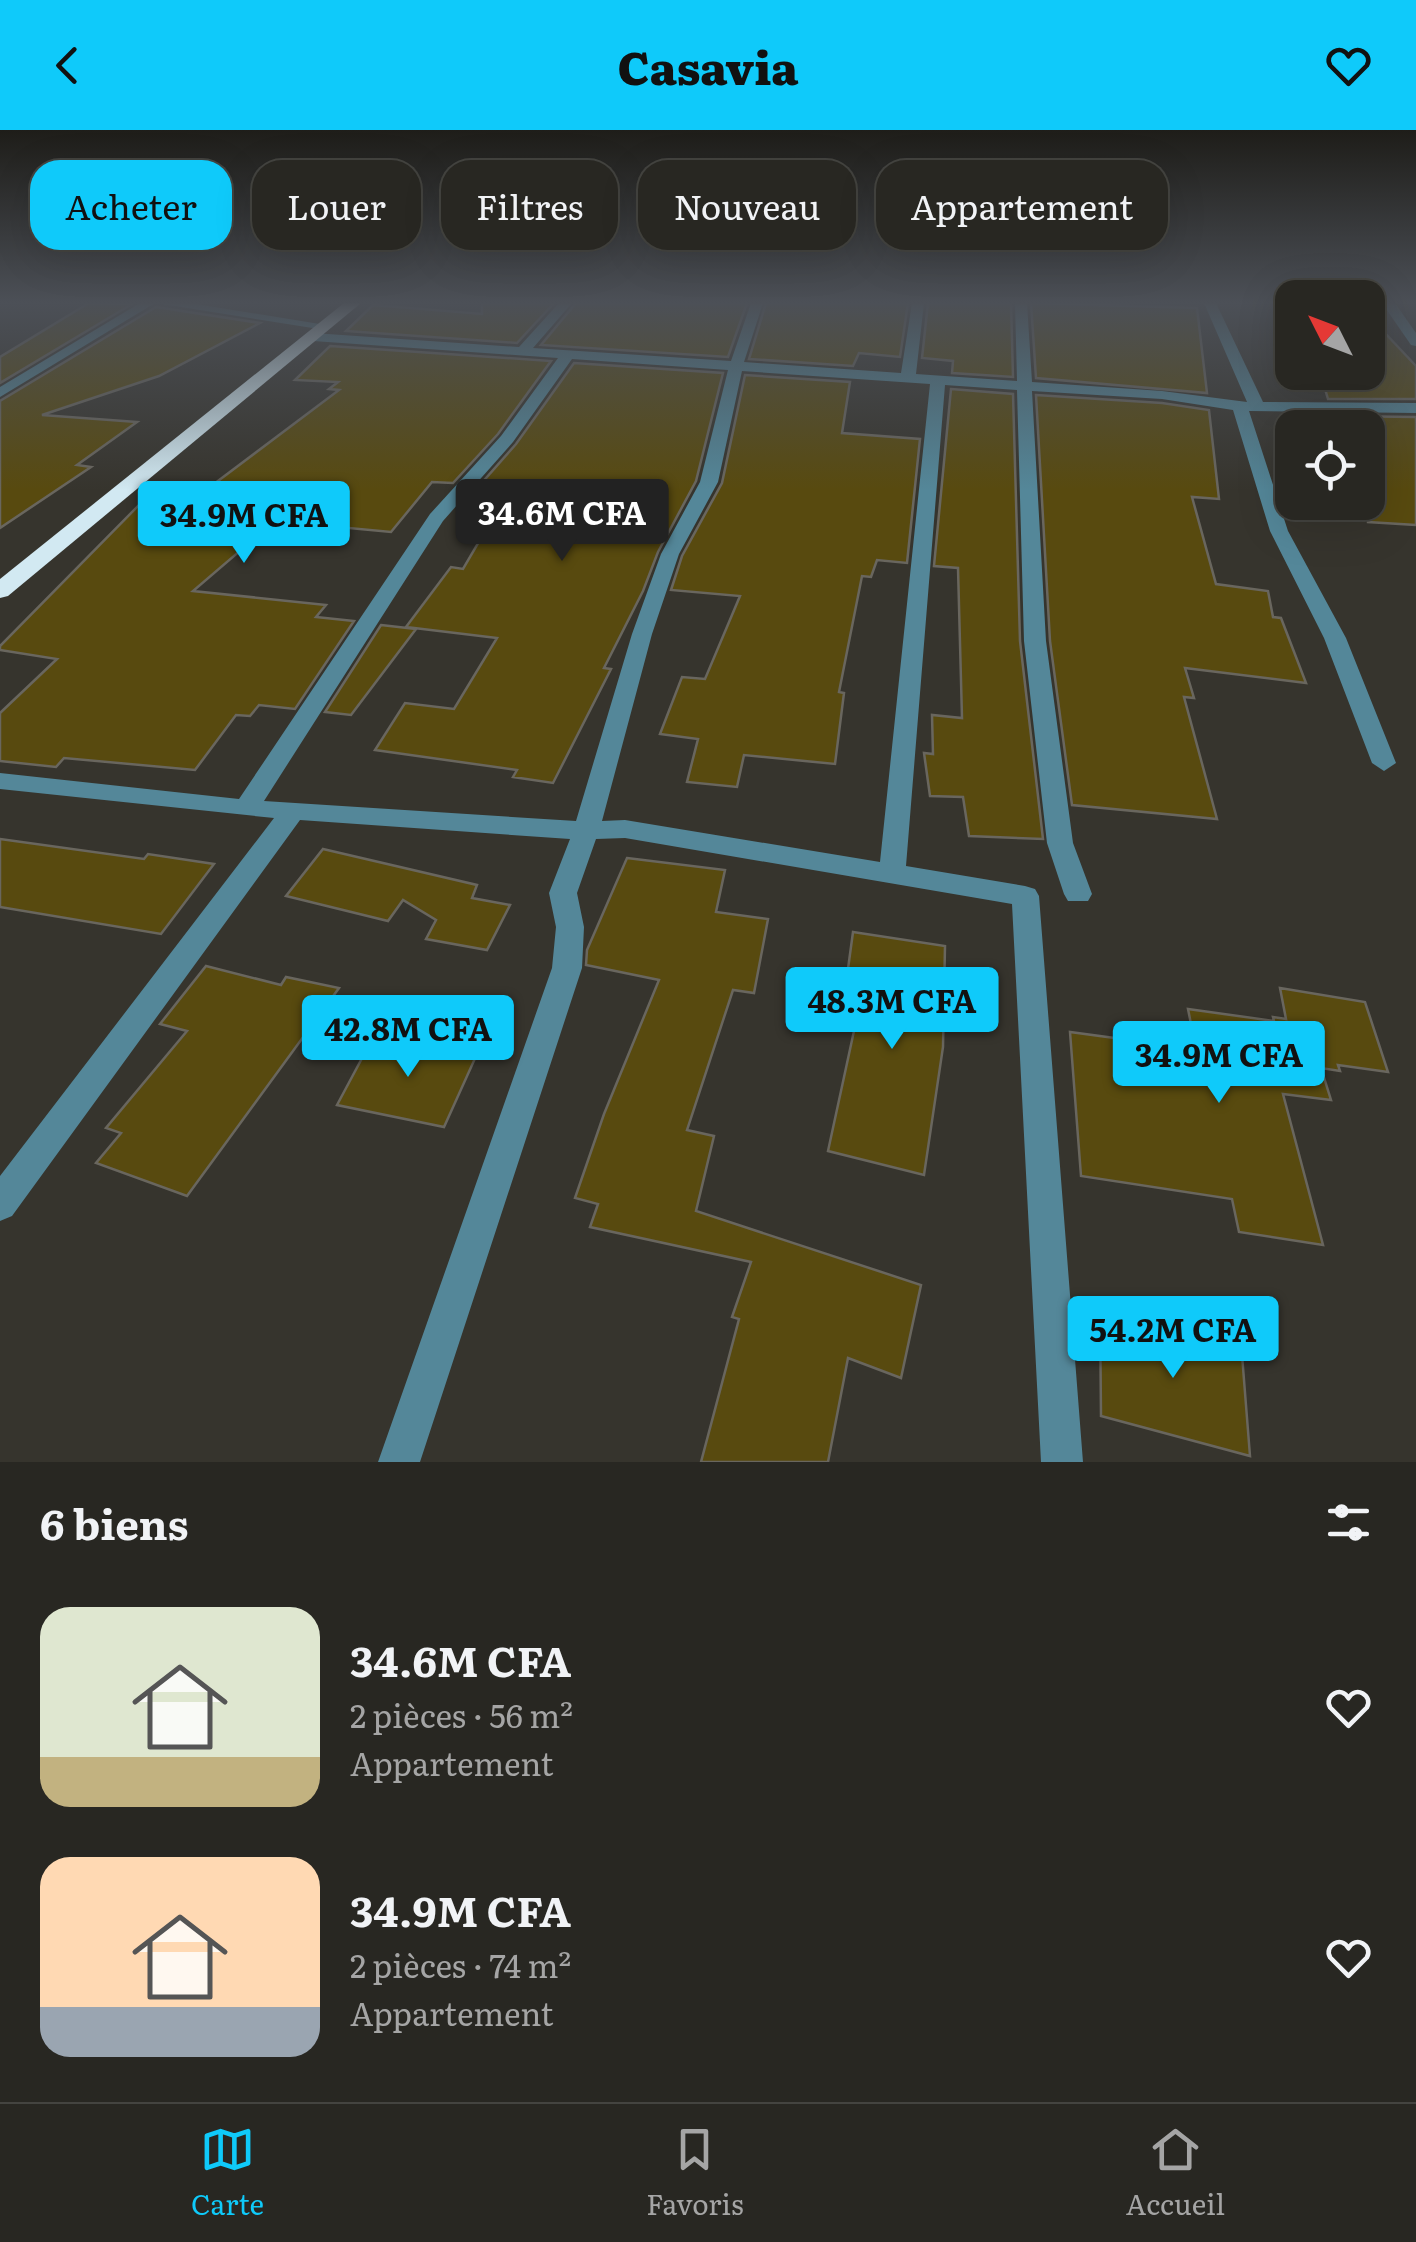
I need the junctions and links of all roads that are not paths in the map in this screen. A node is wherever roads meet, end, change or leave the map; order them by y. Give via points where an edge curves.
1 (46, 365) edge
2 (277, 365) edge
3 (560, 365) edge
4 (722, 365) edge
5 (910, 365) edge
6 (1022, 365) edge
7 (1233, 365) edge
8 (736, 366) junction
9 (908, 377) junction
10 (938, 379) junction
11 (1023, 387) junction
12 (0, 393) edge
13 (1248, 406) junction
14 (1416, 408) edge
15 (0, 591) edge
16 (1384, 763) dead end
17 (0, 781) edge
18 (246, 808) junction
19 (294, 811) junction
20 (586, 831) junction
21 (892, 871) junction
22 (1078, 894) dead end
23 (0, 1204) edge
24 (398, 1462) edge
25 (1062, 1462) edge

1 - 12 street
2 - 15 highway
3 - 18 street via 507,439 436,518
4 - 8 street
5 - 9 street
6 - 11 street
7 - 13 street
8 - 9 street
8 - 20 street via 709,482 664,570
9 - 10 street
10 - 11 street
10 - 21 street
11 - 13 street
11 - 22 street via 1046,753 1060,843
13 - 14 street
13 - 16 street via 1280,531 1335,638
17 - 18 street
18 - 19 street
19 - 20 street
19 - 23 street
20 - 21 street via 626,829
20 - 24 street via 563,893 570,927 567,968
21 - 25 street via 1025,896

